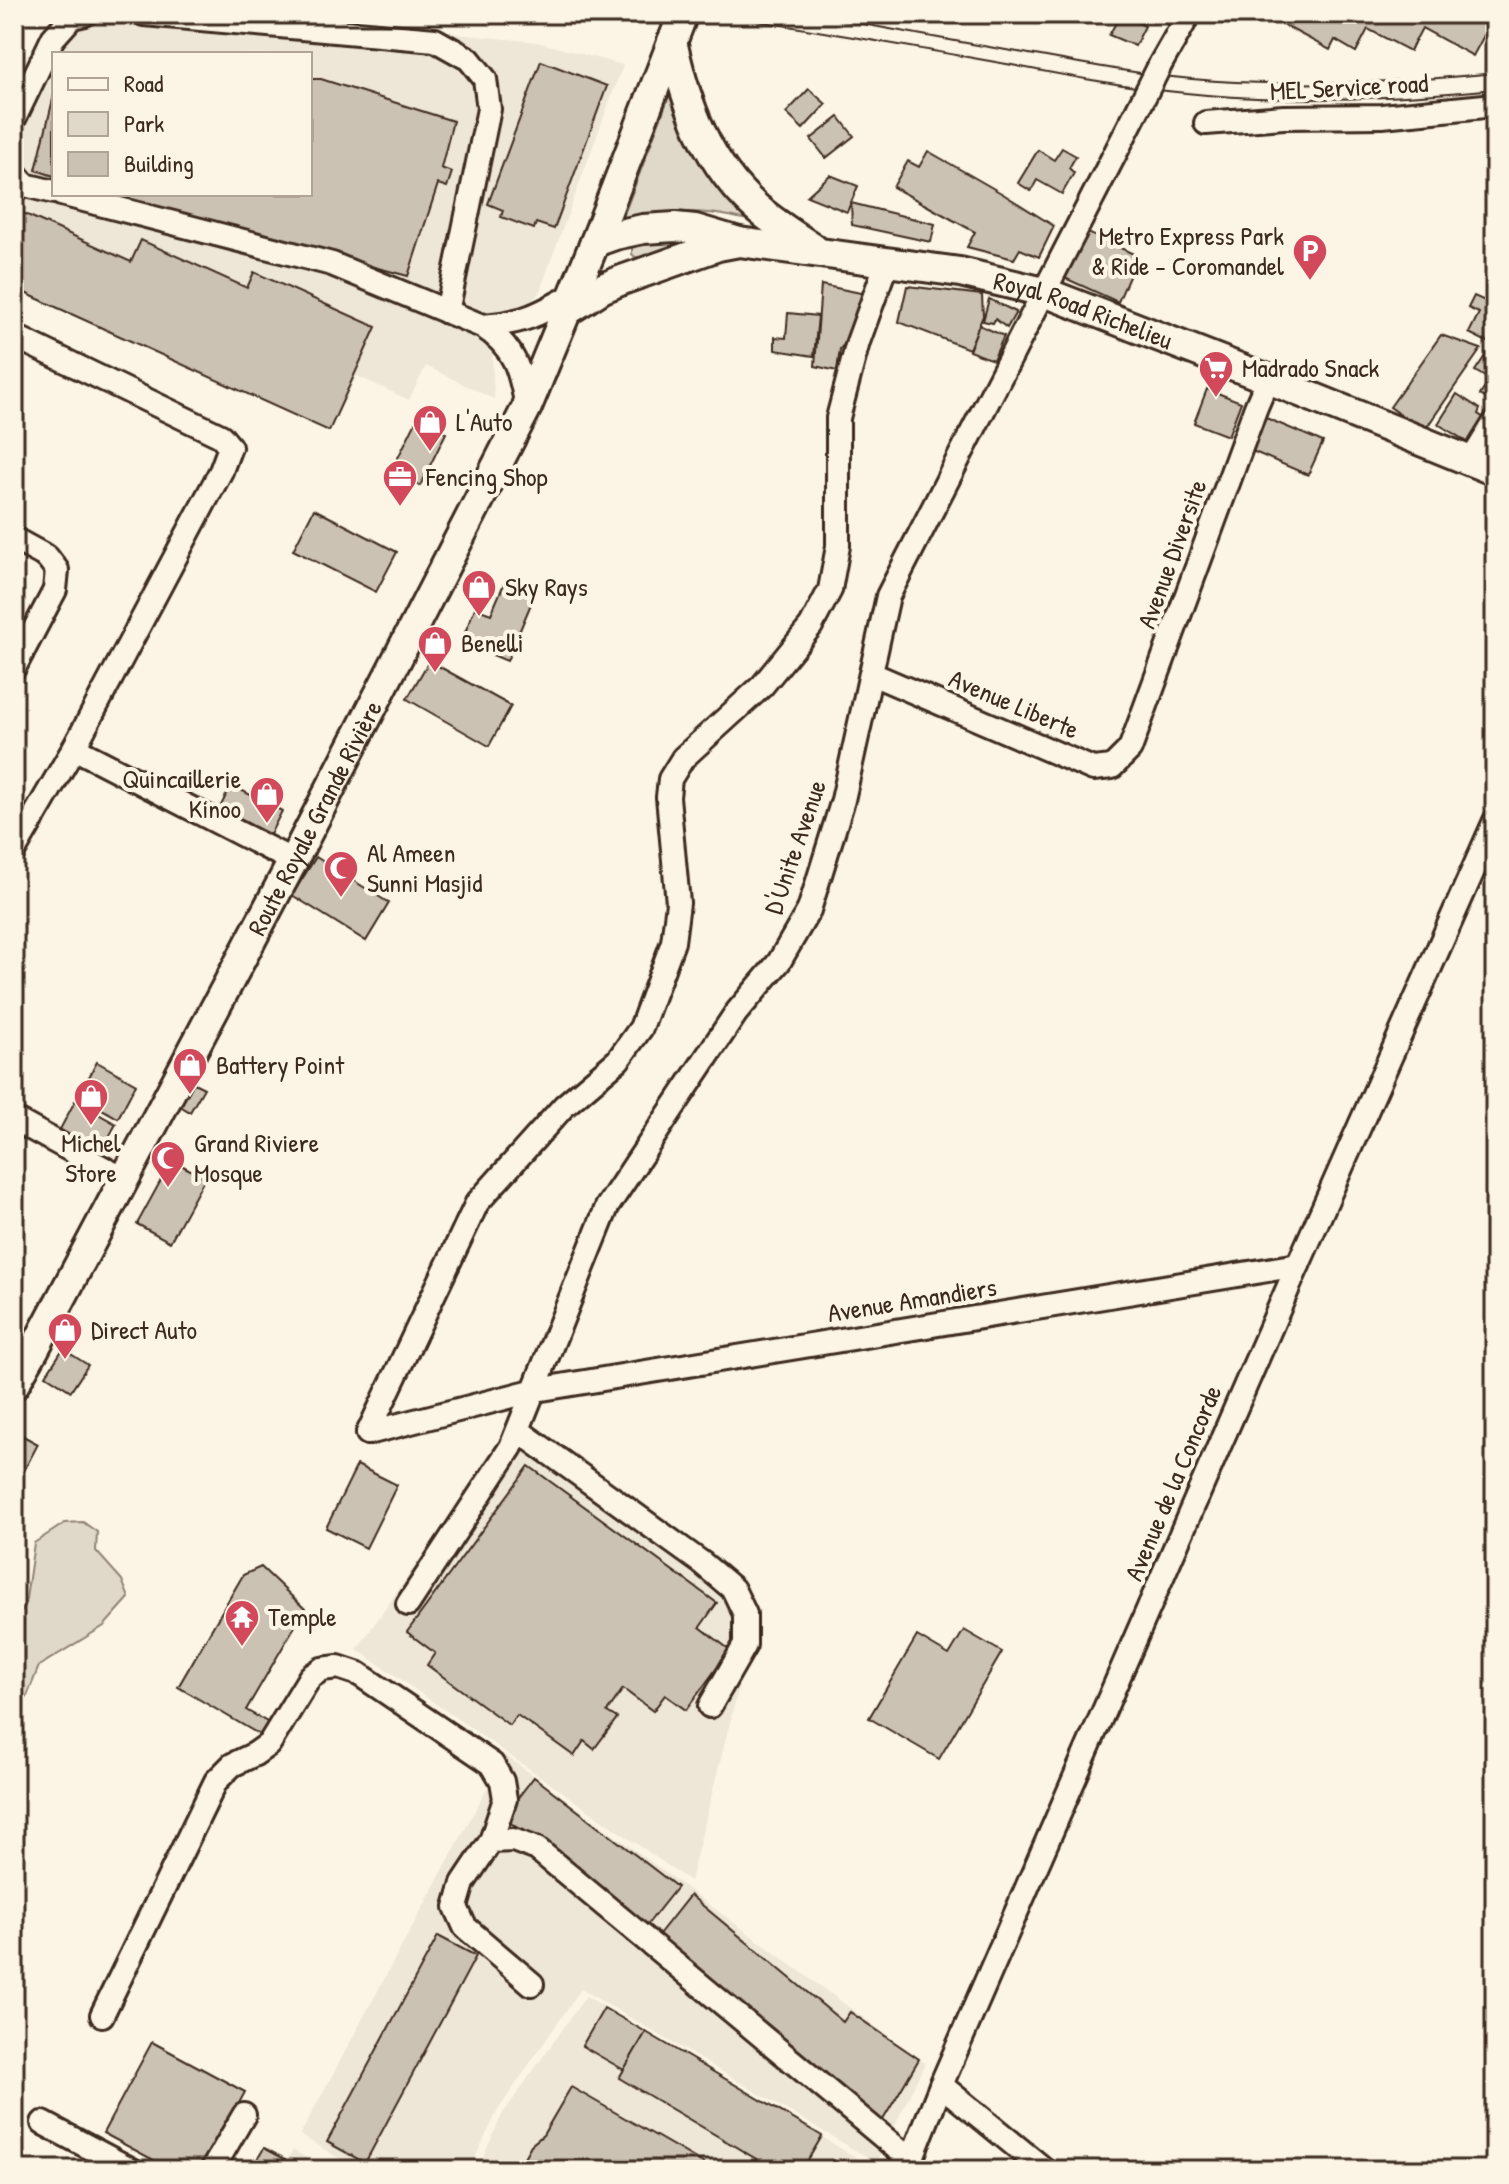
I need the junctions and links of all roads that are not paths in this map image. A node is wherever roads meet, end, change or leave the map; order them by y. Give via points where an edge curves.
1 (85, 14) edge
2 (144, 14) edge
3 (1189, 14) edge
4 (677, 28) edge
5 (1495, 105) edge
6 (14, 119) edge
7 (1206, 123) dead end
8 (14, 172) edge
9 (52, 192) edge
10 (69, 196) edge
11 (595, 242) junction
12 (739, 242) junction
13 (820, 253) junction
14 (887, 262) junction
15 (663, 264) junction
16 (1044, 292) junction
17 (570, 303) junction
18 (447, 312) junction
19 (482, 326) junction
20 (14, 336) edge
21 (1268, 379) junction
22 (527, 407) junction
23 (1495, 422) edge
24 (1483, 466) edge
25 (14, 539) edge
26 (14, 668) edge
27 (872, 674) junction
28 (74, 748) junction
29 (1130, 749) joint
30 (1495, 821) edge
31 (14, 851) edge
32 (293, 861) junction
33 (14, 1119) edge
34 (125, 1180) junction
35 (1298, 1265) junction
36 (14, 1385) edge
37 (536, 1390) junction
38 (519, 1431) junction
39 (408, 1604) dead end
40 (710, 1706) dead end
41 (491, 1841) junction
42 (532, 1984) dead end
43 (102, 2015) dead end
44 (941, 2085) junction
45 (244, 2115) dead end
46 (43, 2123) dead end
47 (910, 2166) edge
48 (132, 2170) edge
49 (212, 2170) edge
50 (1045, 2170) edge

1 - 6 street via 72,17 53,38
2 - 18 street via 435,40 469,59 485,79 489,109
3 - 16 street, D'Unite Avenue, bridge
4 - 11 main road, Route Royale Grande Rivière
4 - 13 main road via 686,98 719,165 757,208
5 - 7 street, MEL Service road
8 - 9 street via 25,185
10 - 18 street via 332,264
11 - 12 main road via 675,227
11 - 15 main road via 629,264
11 - 17 main road, Route Royale Grande Rivière
12 - 13 main road, Royal Road Richelieu
12 - 15 main road
13 - 14 main road, Royal Road Richelieu
14 - 16 main road, Royal Road Richelieu
14 - 37 street, Avenue Amandiers via 838,418 838,546 830,590 811,626 762,686 683,758 670,779 678,903 673,942 641,1028 618,1060 564,1106 477,1203 368,1433
15 - 17 main road
16 - 21 main road, Royal Road Richelieu
16 - 27 street, D'Unite Avenue via 888,596
17 - 19 street via 512,324
17 - 22 main road, Route Royale Grande Rivière
18 - 19 street
19 - 22 street via 513,357
20 - 28 street via 221,436 230,447
21 - 24 main road, Royal Road Richelieu
21 - 29 street, Avenue Diversite
22 - 32 main road, Route Royale Grande Rivière
23 - 24 street
25 - 26 street via 47,557 57,570 55,590
27 - 29 street, Avenue Liberte via 1093,769 1112,767
27 - 37 street, D'Unite Avenue via 843,800 809,910 779,962 736,1013 607,1207
28 - 31 street
28 - 32 street
30 - 35 street, Avenue de la Concorde
32 - 34 main road, Route Royale Grande Rivière
33 - 34 street
34 - 36 main road, Route Royale Grande Rivière
35 - 37 street, Avenue Amandiers
35 - 44 street, Avenue de la Concorde
37 - 38 street, D'Unite Avenue
38 - 39 street, D'Unite Avenue
38 - 40 street via 733,1589 745,1614 745,1645
41 - 42 street via 463,1883 456,1907 465,1927
41 - 43 street via 505,1799 492,1764 359,1674 338,1667 322,1669 310,1677 269,1744 216,1781
41 - 47 street via 513,1840 537,1849
44 - 47 street, Avenue de la Concorde
44 - 50 street
45 - 49 street
46 - 48 street

